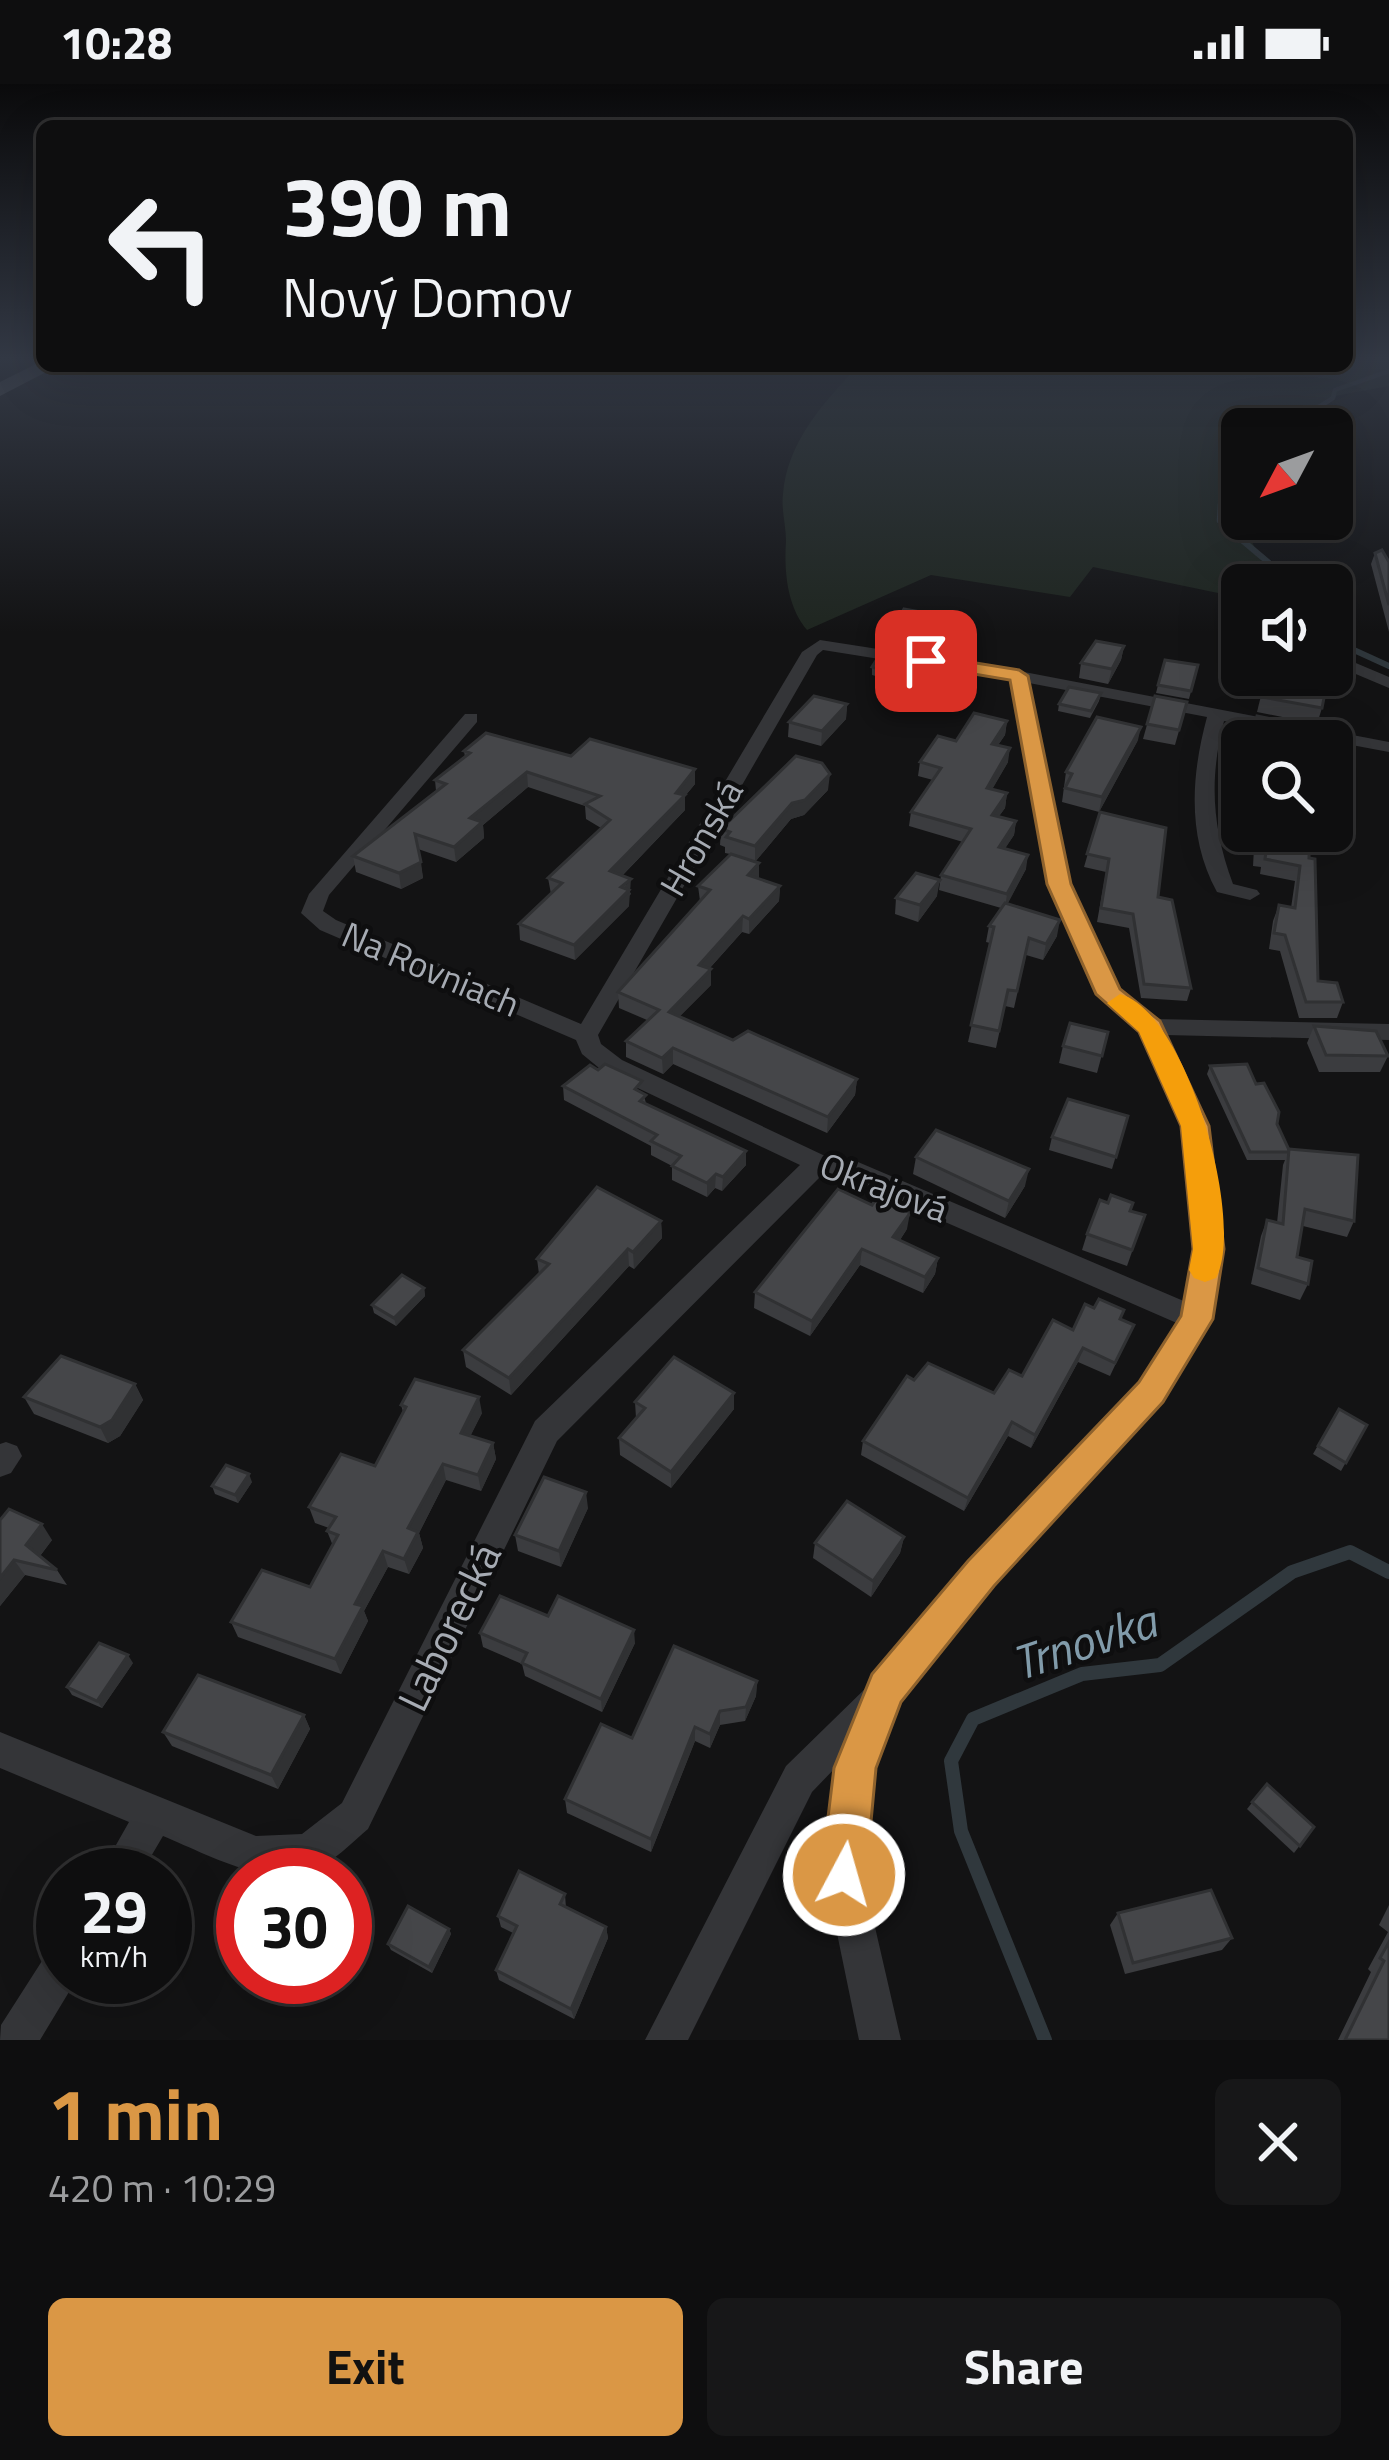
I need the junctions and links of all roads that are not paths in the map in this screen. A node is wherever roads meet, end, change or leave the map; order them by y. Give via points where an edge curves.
1 (1353, 667) edge
2 (1019, 676) junction
3 (1389, 683) edge
4 (1217, 712) junction
5 (471, 718) dead end
6 (1389, 747) edge
7 (1250, 894) dead end
8 (1150, 1027) junction
9 (1389, 1032) edge
10 (586, 1035) junction
11 (818, 1163) junction
12 (1196, 1319) junction
13 (886, 1689) junction
14 (0, 1750) edge
15 (154, 1816) junction
16 (134, 1848) edge
17 (38, 2004) edge
18 (16, 2040) edge
19 (666, 2040) edge
20 (880, 2040) edge

1 - 3 street
2 - 4 street
2 - 8 street via 1059,884 1109,994
2 - 10 street, Hronská via 820,645 810,652
4 - 6 street
4 - 7 street via 1207,748 1204,836 1224,888
5 - 10 street, Na Rovniach via 319,894 312,913
8 - 9 street
8 - 12 street via 1195,1126 1209,1249
10 - 11 street, Okrajová via 614,1066
11 - 12 street, Okrajová via 849,1169
11 - 15 street, Laborecká via 546,1431 355,1816 309,1853 256,1855
12 - 13 street via 1151,1392
13 - 19 street via 799,1778
13 - 20 street via 855,1768 844,1875
14 - 15 street, Laborecká
15 - 16 street
17 - 18 street

